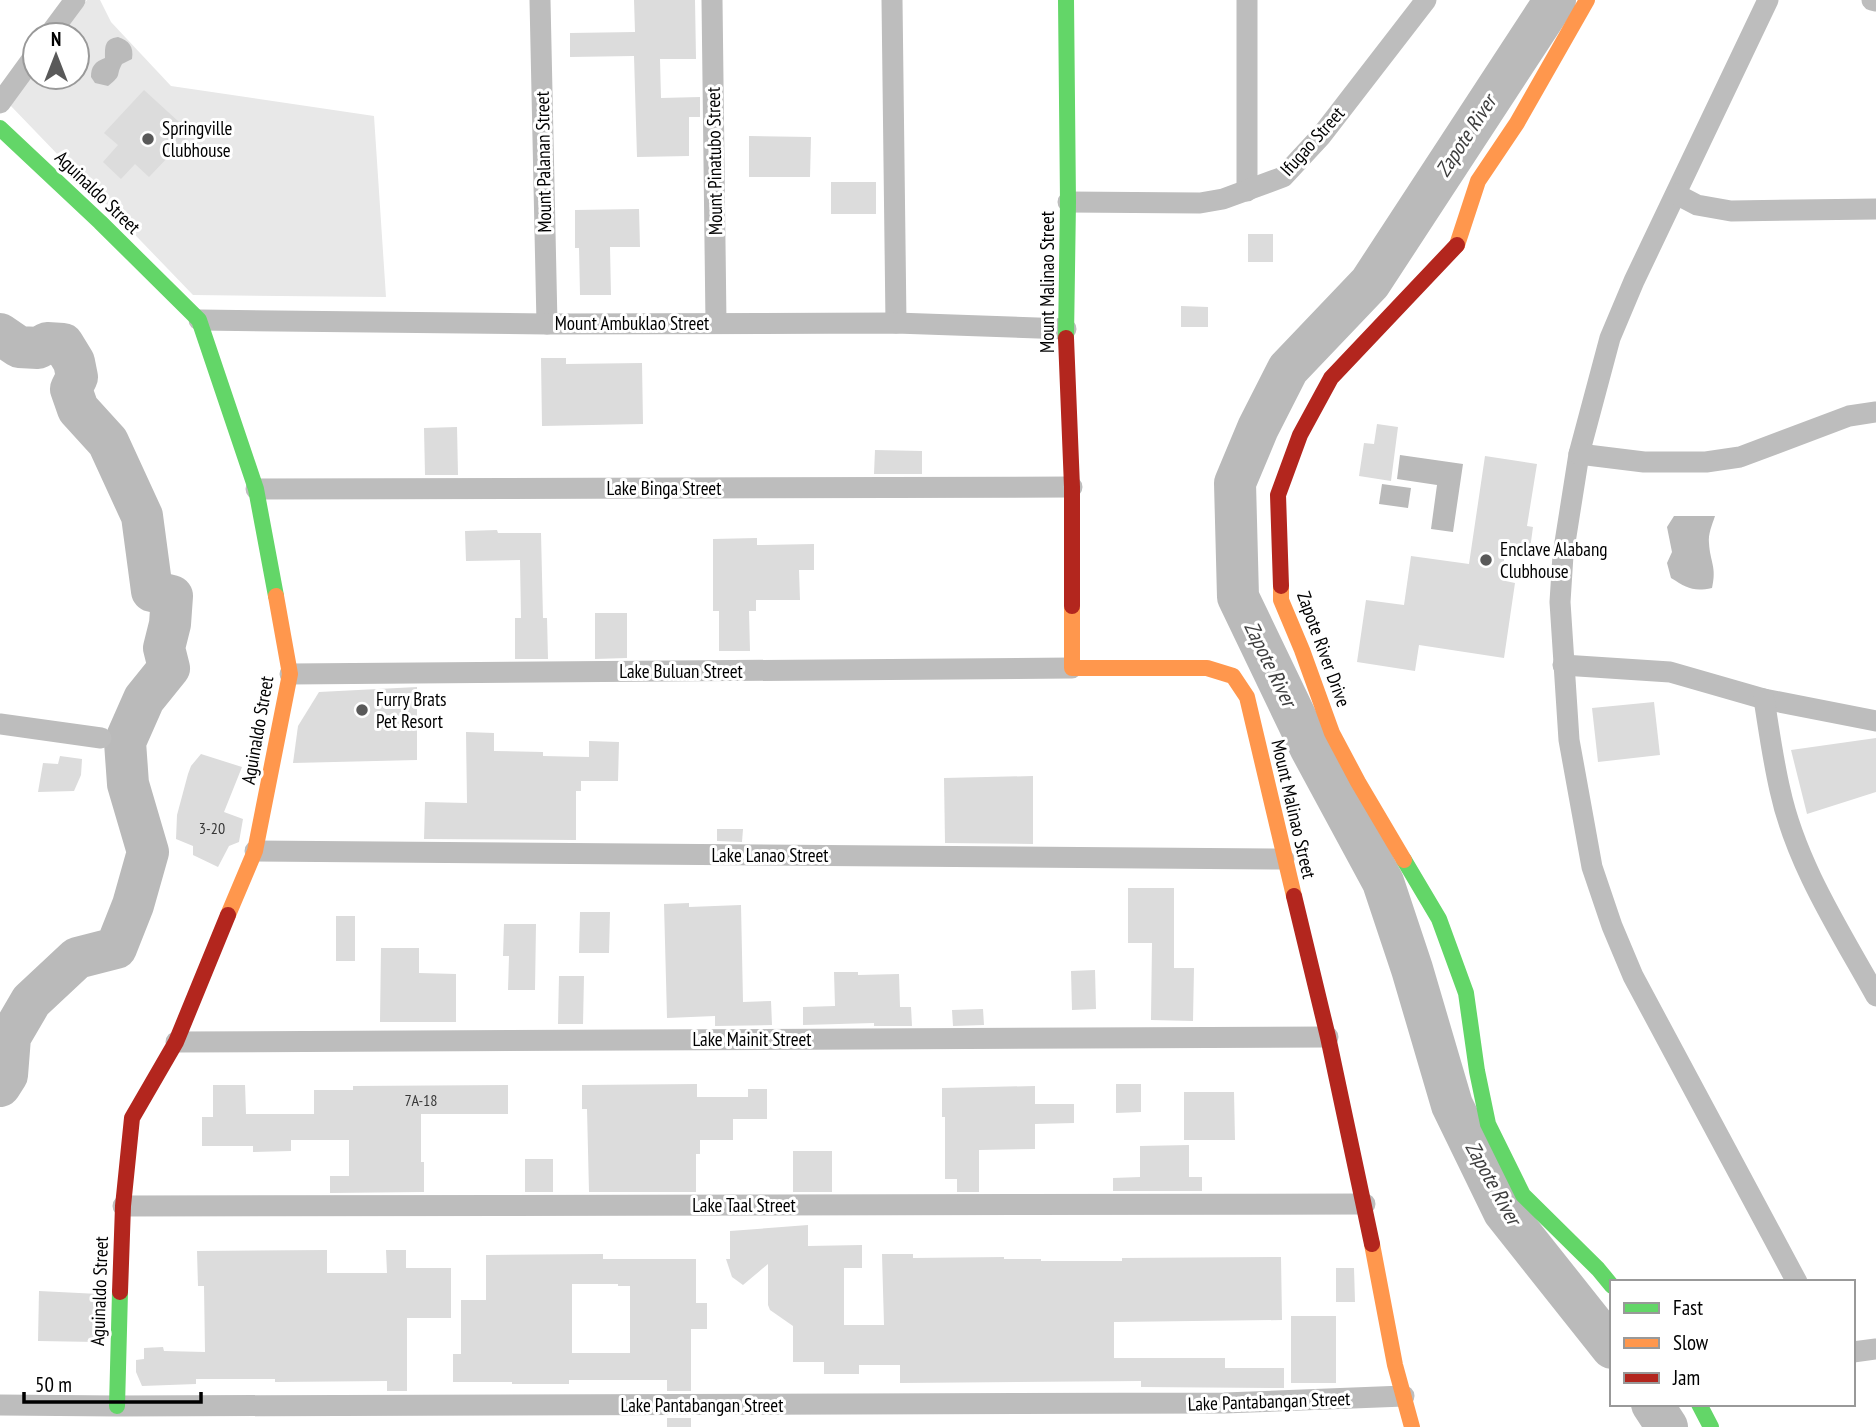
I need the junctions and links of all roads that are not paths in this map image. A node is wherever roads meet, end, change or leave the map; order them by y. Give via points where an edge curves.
1 (75, 0) edge
2 (540, 0) edge
3 (712, 0) edge
4 (892, 0) edge
5 (1066, 0) edge
6 (1247, 0) edge
7 (1426, 0) edge
8 (1587, 0) edge
9 (1768, 0) edge
10 (59, 21) edge
11 (21, 74) edge
12 (0, 103) edge
13 (0, 128) edge
14 (1247, 191) junction
15 (1676, 194) junction
16 (1068, 202) junction
17 (1876, 209) edge
18 (199, 320) junction
19 (716, 323) junction
20 (896, 323) junction
21 (547, 324) junction
22 (1066, 329) junction
23 (1876, 412) edge
24 (1578, 454) junction
25 (1072, 487) junction
26 (256, 489) junction
27 (1563, 665) junction
28 (1072, 668) junction
29 (290, 674) junction
30 (1764, 699) junction
31 (1876, 721) edge
32 (0, 724) edge
33 (101, 738) dead end
34 (255, 851) junction
35 (1284, 859) junction
36 (1876, 996) edge
37 (1328, 1037) junction
38 (176, 1042) junction
39 (1364, 1204) junction
40 (123, 1206) junction
41 (1796, 1280) edge
42 (1610, 1284) edge
43 (1876, 1349) edge
44 (1855, 1353) edge
45 (1404, 1396) junction
46 (0, 1405) edge
47 (117, 1406) junction
48 (1700, 1406) edge
49 (1412, 1427) edge
50 (1711, 1427) edge

1 - 10 street
2 - 21 street, Mount Palanan Street
3 - 19 street, Mount Pinatubo Street
4 - 20 street
5 - 16 street, Mount Malinao Street
6 - 14 street
7 - 14 street, Ifugao Street via 1321,136 1283,177
8 - 42 street, Zapote River Drive via 1478,181 1459,243 1331,379 1300,435 1278,495 1281,600 1332,733 1439,919 1466,993 1488,1125 1523,1195
9 - 15 street
11 - 12 street
13 - 18 street, Aguinaldo Street
14 - 16 street, Ifugao Street via 1200,203
15 - 17 street via 1697,205 1731,211
15 - 24 street via 1610,338
16 - 22 street, Mount Malinao Street
18 - 21 street, Mount Ambuklao Street
18 - 26 street, Aguinaldo Street
19 - 20 street, Mount Ambuklao Street
19 - 21 street, Mount Ambuklao Street
20 - 22 street, Mount Ambuklao Street
22 - 25 street, Mount Malinao Street
23 - 24 street via 1849,416 1740,457 1644,461
24 - 27 street via 1563,555
25 - 26 street, Lake Binga Street
25 - 28 street, Mount Malinao Street
26 - 29 street, Aguinaldo Street
27 - 30 street via 1670,672
27 - 41 street via 1569,740 1592,867 1612,926 1633,976
28 - 29 street, Lake Buluan Street
28 - 35 street, Mount Malinao Street via 1207,668 1233,676 1247,697
29 - 34 street, Aguinaldo Street
30 - 31 street
30 - 36 street via 1780,792 1797,845
32 - 33 street
34 - 35 street, Lake Lanao Street
34 - 38 street, Aguinaldo Street
35 - 37 street, Mount Malinao Street
37 - 38 street, Lake Mainit Street
37 - 39 street, Mount Malinao Street
38 - 40 street, Aguinaldo Street via 132,1118
39 - 40 street, Lake Taal Street
39 - 45 street, Mount Malinao Street
40 - 47 street, Aguinaldo Street
43 - 44 street
45 - 47 street, Lake Pantabangan Street via 1224,1403
45 - 49 street, Mount Malinao Street
46 - 47 street, Lake Pantabangan Street
48 - 50 street

